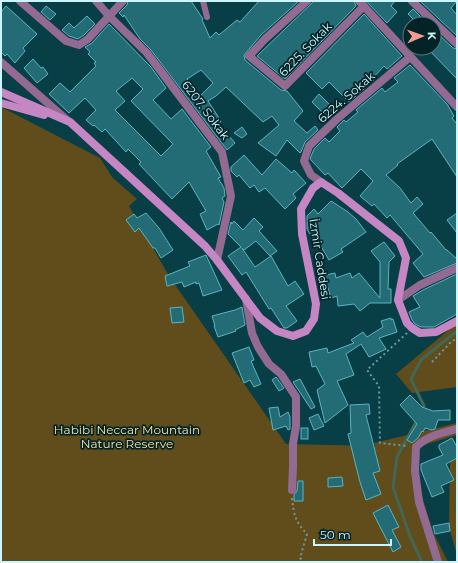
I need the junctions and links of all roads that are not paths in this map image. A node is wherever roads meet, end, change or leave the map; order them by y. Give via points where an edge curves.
1 (20, 1) edge
2 (96, 1) edge
3 (123, 1) edge
4 (203, 1) edge
5 (307, 1) edge
6 (412, 1) edge
7 (361, 3) edge
8 (108, 16) junction
9 (207, 17) dead end
10 (457, 44) edge
11 (410, 57) junction
12 (1, 62) edge
13 (1, 92) edge
14 (1, 103) edge
15 (457, 108) edge
16 (70, 122) junction
17 (321, 182) junction
18 (217, 260) junction
19 (457, 268) edge
20 (246, 299) junction
21 (398, 300) junction
22 (457, 321) edge
23 (457, 429) edge
24 (292, 490) road end
25 (438, 562) edge

1 - 8 street via 66,41 79,46
2 - 8 street, 6207. Sokak
3 - 8 street
4 - 9 lane
5 - 7 street, 6225. Sokak via 249,56 285,86
6 - 10 street
7 - 11 street
8 - 18 street, 6207. Sokak via 147,53 222,152 231,196
11 - 15 street
11 - 17 street, 6224. Sokak via 309,146 304,161 311,175
12 - 16 street
13 - 16 street, İzmir Caddesi
14 - 16 street, İzmir Caddesi
16 - 18 street, İzmir Caddesi
17 - 20 street, İzmir Caddesi via 313,188 301,209 302,234 316,304 314,319 306,331 293,336 277,332 260,318
17 - 21 street via 399,241 406,258
18 - 20 street, İzmir Caddesi
19 - 21 street via 420,285
20 - 24 street via 252,333 258,346 296,397
21 - 22 street via 407,323 420,333 436,332
23 - 25 street via 423,440 416,447 414,471 419,502

